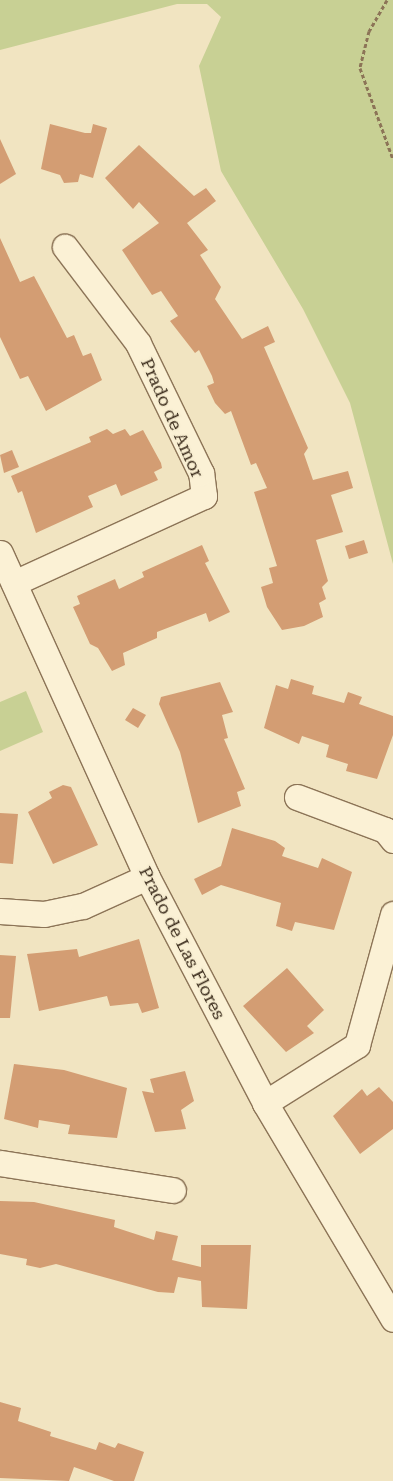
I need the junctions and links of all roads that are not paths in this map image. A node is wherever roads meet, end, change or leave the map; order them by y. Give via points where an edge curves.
1 (64, 248) dead end
2 (0, 553) edge
3 (14, 583) junction
4 (297, 797) dead end
5 (393, 840) edge
6 (147, 877) junction
7 (0, 911) edge
8 (393, 914) edge
9 (265, 1103) junction
10 (0, 1163) edge
11 (173, 1190) dead end
12 (393, 1318) edge

1 - 3 street, Prado de Amor via 138,343 201,473 204,496
2 - 3 street, Prado de Las Flores
3 - 6 street, Prado de Las Flores
4 - 5 street via 385,830
6 - 7 street via 84,906 44,914
6 - 9 street, Prado de Las Flores
8 - 9 street via 357,1045
9 - 12 street, Prado de Las Flores
10 - 11 street

